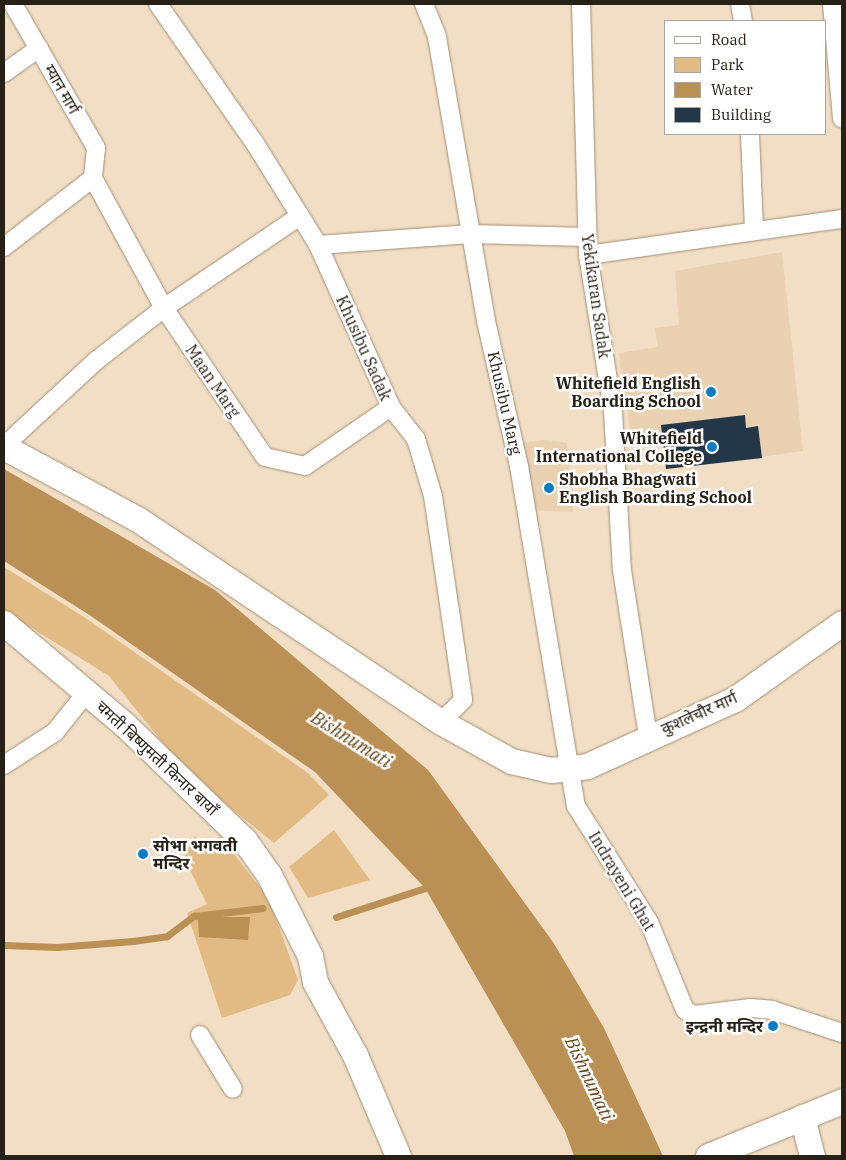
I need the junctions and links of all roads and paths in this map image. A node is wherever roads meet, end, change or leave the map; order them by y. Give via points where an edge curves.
1 (13, 4) edge
2 (158, 4) edge
3 (424, 4) edge
4 (581, 4) edge
5 (740, 4) edge
6 (832, 4) edge
7 (743, 20) edge
8 (39, 48) junction
9 (4, 74) edge
10 (842, 119) edge
11 (750, 135) edge
12 (93, 178) junction
13 (300, 216) junction
14 (842, 219) edge
15 (754, 230) junction
16 (471, 234) junction
17 (587, 237) junction
18 (318, 245) junction
19 (4, 247) edge
20 (588, 255) junction
21 (164, 308) junction
22 (391, 407) junction
23 (4, 446) edge
24 (4, 623) edge
25 (842, 623) edge
26 (87, 692) junction
27 (440, 722) junction
28 (648, 736) junction
29 (4, 765) edge
30 (572, 769) junction
31 (842, 1033) edge
32 (200, 1035) dead end
33 (233, 1089) dead end
34 (842, 1101) edge
35 (802, 1117) junction
36 (398, 1156) edge
37 (708, 1156) edge
38 (812, 1156) edge

1 - 8 street, म्यान मार्ग
2 - 13 street, Khusibu Sadak via 254,142
3 - 16 street, Khusibu Marg via 437,37
4 - 17 street, Yekikaran Sadak
5 - 7 street
6 - 10 street
8 - 9 street
8 - 12 street, म्यान मार्ग via 96,148
11 - 15 street
12 - 19 street
12 - 21 street, Maan Marg
13 - 18 street, Khusibu Sadak
13 - 21 street
14 - 15 street
15 - 20 street
16 - 17 street
16 - 18 street
16 - 30 street, Khusibu Marg via 519,466
17 - 20 street, Yekikaran Sadak
18 - 22 street, Khusibu Sadak
20 - 28 street, Yekikaran Sadak via 613,411 622,570
21 - 22 street, Maan Marg via 265,457 305,466
21 - 23 street via 97,360
22 - 27 street, Khusibu Sadak via 416,439 440,530 462,700
23 - 27 main road, कुशलेचौर मार्ग via 139,520
24 - 26 main road, चमती बिष्णुमती किनार बायाँ
25 - 28 main road, कुशलेचौर मार्ग via 735,699
26 - 29 street via 55,732
26 - 36 main road, चमती बिष्णुमती किनार बायाँ via 245,842 268,875 310,956 315,982 355,1055
27 - 30 main road, कुशलेचौर मार्ग via 511,761 551,770
28 - 30 main road, कुशलेचौर मार्ग via 587,766
30 - 31 street, Indrayeni Ghat via 576,806 649,922 686,1010 694,1015 751,1008 772,1010
32 - 33 street
34 - 35 main road
35 - 37 main road
35 - 38 main road

